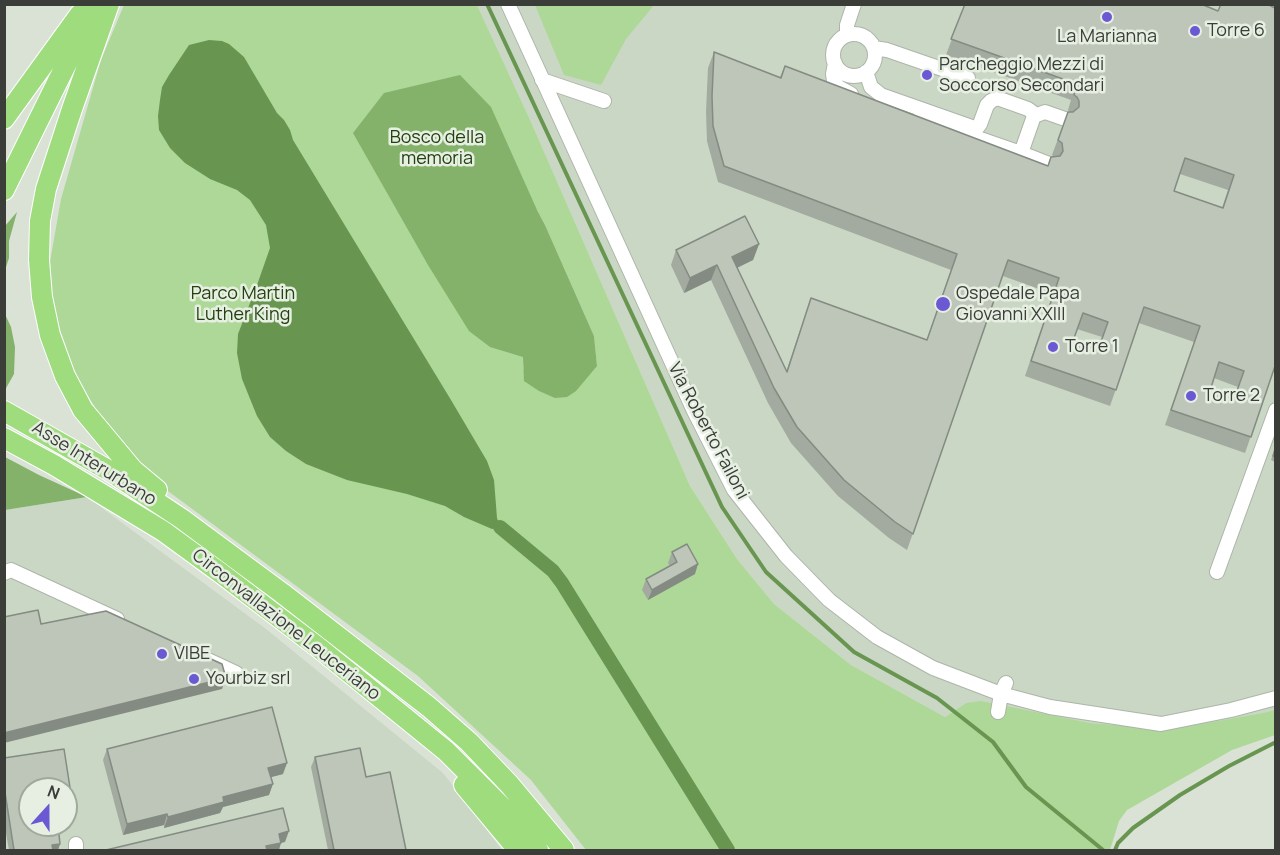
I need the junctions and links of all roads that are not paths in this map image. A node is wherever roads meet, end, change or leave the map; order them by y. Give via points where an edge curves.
1 (87, 4) edge
2 (96, 4) edge
3 (109, 4) edge
4 (508, 4) edge
5 (854, 4) edge
6 (848, 35) junction
7 (874, 48) junction
8 (835, 63) junction
9 (866, 72) junction
10 (968, 78) dead end
11 (542, 80) junction
12 (604, 101) dead end
13 (1034, 117) junction
14 (4, 119) edge
15 (1065, 119) edge
16 (1021, 153) junction
17 (1049, 164) edge
18 (4, 190) edge
19 (1275, 410) edge
20 (4, 411) edge
21 (4, 438) edge
22 (182, 519) junction
23 (1217, 572) dead end
24 (4, 573) edge
25 (129, 624) edge
26 (193, 654) edge
27 (236, 673) dead end
28 (1003, 689) junction
29 (1275, 698) edge
30 (998, 712) dead end
31 (410, 721) junction
32 (518, 850) edge
33 (538, 850) edge
34 (564, 850) edge

1 - 14 highway
2 - 18 highway
3 - 22 highway via 46,189 40,220 42,297 50,335 83,410 133,470 172,502
4 - 11 street, Via Roberto Failoni
5 - 6 street via 846,26
6 - 7 street via 861,35
6 - 8 street via 834,49
7 - 9 street via 874,61
7 - 10 street
8 - 9 street via 849,75
8 - 16 street via 834,81 849,93
9 - 13 street via 871,87 881,95 972,127 977,128 987,105 997,98 1028,109
11 - 12 street
11 - 28 street, Via Roberto Failoni via 734,490 786,556 829,600 877,637 933,668
13 - 15 street via 1045,112
13 - 16 street
16 - 17 street
19 - 23 street
20 - 22 highway, Asse Interurbano via 108,470
21 - 31 highway, Circonvallazione Leuceriano via 162,531
22 - 34 highway, Circonvallazione Leuceriano via 429,707 509,784
24 - 25 street via 11,570
26 - 27 street
28 - 29 street, Via Roberto Failoni via 1050,707 1161,724
28 - 30 street
31 - 32 highway via 427,749 468,789
31 - 33 highway, Circonvallazione Leuceriano via 479,783

